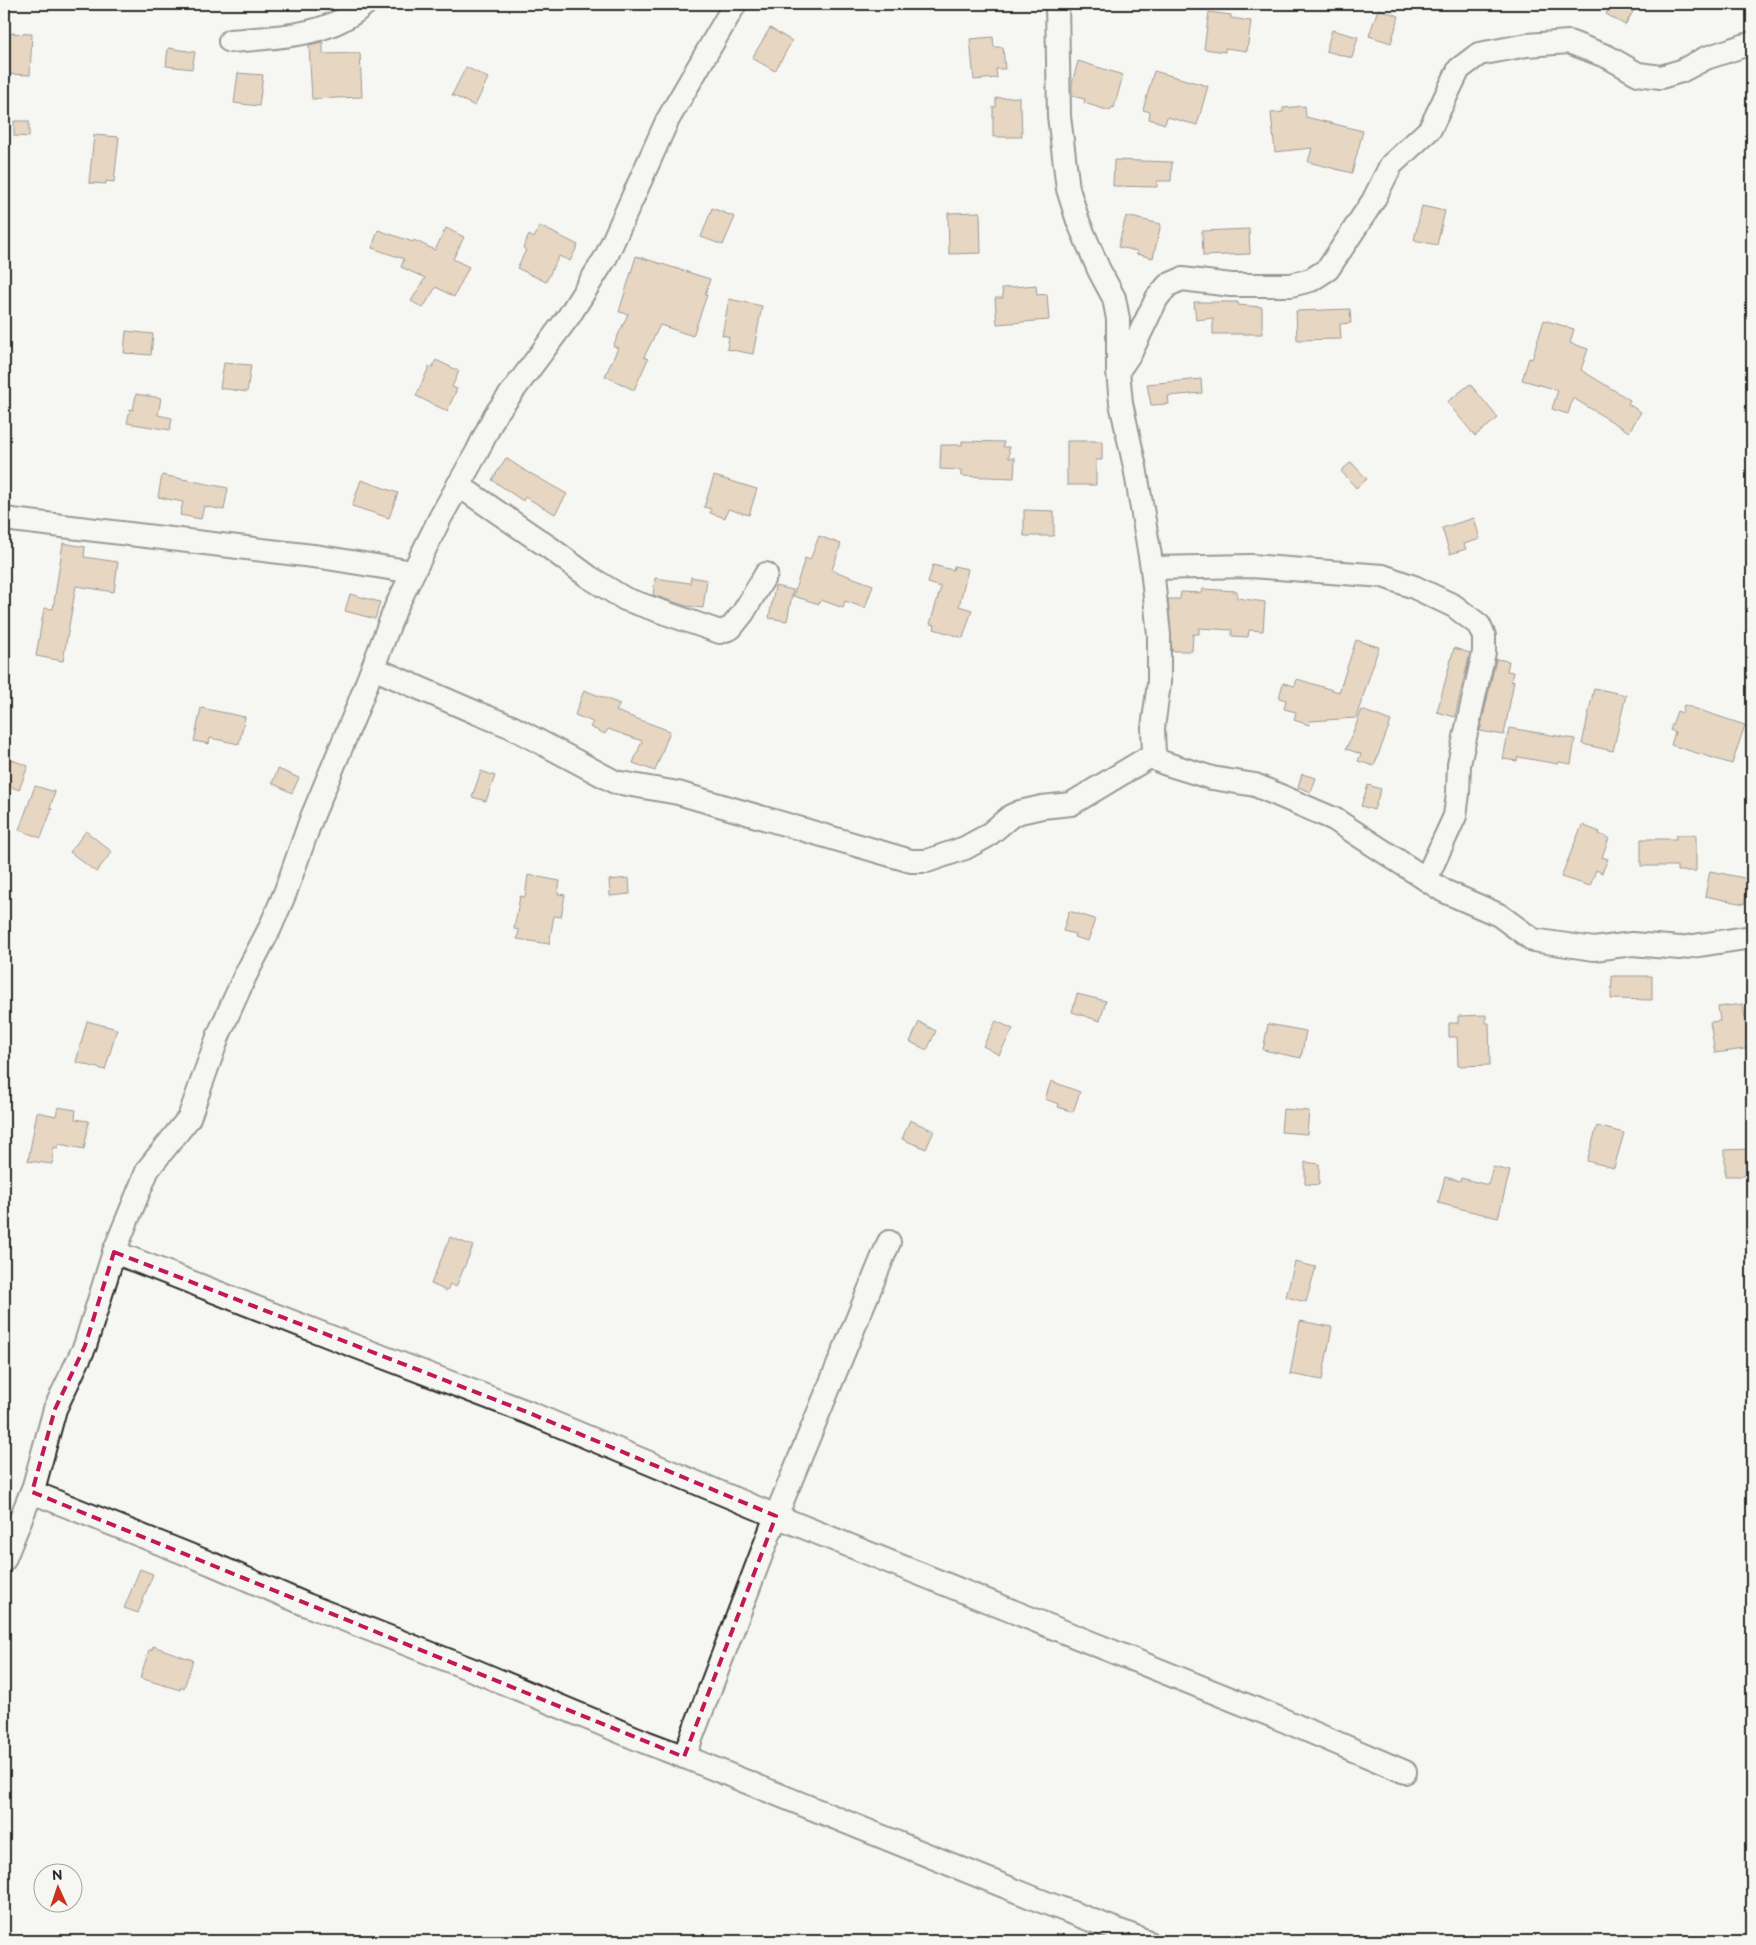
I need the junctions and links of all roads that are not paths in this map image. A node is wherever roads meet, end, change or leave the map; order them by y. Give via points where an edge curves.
1 (365, 4) edge
2 (735, 4) edge
3 (1057, 4) edge
4 (230, 41) dead end
5 (1752, 43) edge
6 (1118, 371) junction
7 (458, 485) junction
8 (4, 520) edge
9 (1152, 568) junction
10 (413, 572) junction
11 (766, 574) dead end
12 (372, 668) junction
13 (1154, 754) junction
14 (1426, 879) junction
15 (1752, 937) edge
16 (889, 1242) dead end
17 (114, 1252) junction
18 (32, 1492) junction
19 (776, 1516) junction
20 (4, 1560) edge
21 (684, 1757) junction
22 (1405, 1772) dead end
23 (1146, 1941) edge

1 - 4 street via 354,14 332,25 285,37
2 - 7 street via 667,121 606,257 568,316 495,416
3 - 6 street via 1059,116 1068,189 1078,221 1114,298 1118,319
5 - 6 street via 1661,77 1638,74 1608,57 1569,42 1527,45 1479,54 1459,69 1430,129 1391,165 1373,201 1328,269 1311,280 1292,285 1231,285 1182,279 1168,285 1157,298 1131,352
6 - 9 street
7 - 10 street
7 - 11 street via 625,599 720,632 732,628
8 - 10 street
9 - 13 street via 1159,635 1159,683 1152,728
9 - 14 street via 1251,566 1382,576 1454,606 1479,625 1484,636 1484,652 1459,764 1455,816
10 - 12 street
12 - 13 street via 512,727 615,782 678,793 911,861 927,861 965,848 1020,812 1071,804
12 - 17 street via 285,893 245,976 188,1118 148,1169
13 - 14 street via 1167,764 1212,778 1255,785 1334,818
14 - 15 street via 1444,892 1499,915 1533,940 1594,949 1632,944 1680,948
16 - 19 street
17 - 18 street via 85,1346 56,1409
17 - 19 street via 527,1412
18 - 20 street
18 - 21 street
19 - 21 street
19 - 22 street
21 - 23 street

